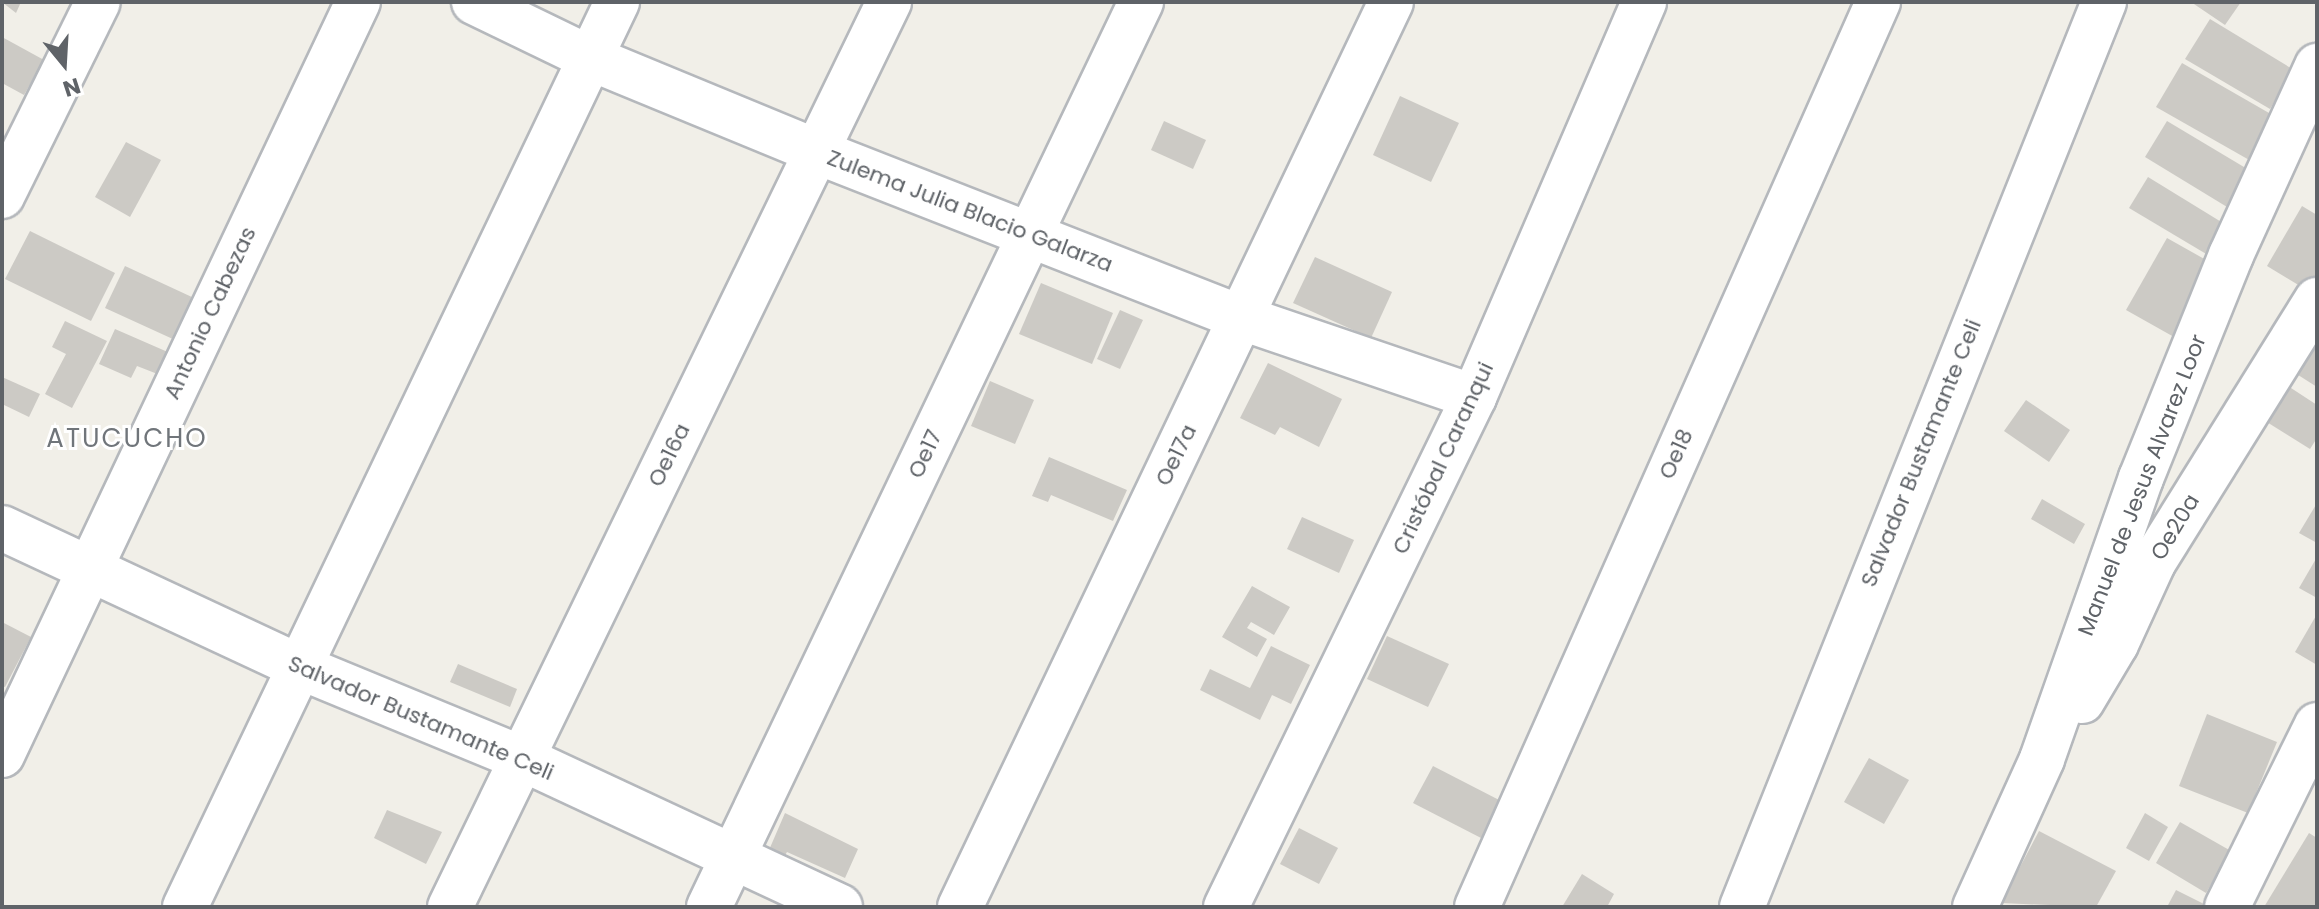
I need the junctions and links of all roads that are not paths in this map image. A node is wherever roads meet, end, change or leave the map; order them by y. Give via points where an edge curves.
1 (98, 2) edge
2 (358, 2) edge
3 (474, 2) edge
4 (617, 2) edge
5 (889, 2) edge
6 (1141, 2) edge
7 (1391, 2) edge
8 (1644, 2) edge
9 (1878, 2) edge
10 (2104, 2) edge
11 (590, 58) junction
12 (2317, 66) edge
13 (818, 152) junction
14 (2, 196) edge
15 (1030, 233) junction
16 (2317, 300) edge
17 (1242, 318) junction
18 (1474, 397) junction
19 (2, 528) edge
20 (89, 570) junction
21 (300, 667) junction
22 (2317, 725) edge
23 (2, 755) edge
24 (521, 758) junction
25 (2042, 759) junction
26 (732, 859) junction
27 (185, 907) edge
28 (450, 907) edge
29 (709, 907) edge
30 (840, 907) edge
31 (960, 907) edge
32 (1226, 907) edge
33 (1477, 907) edge
34 (1742, 907) edge
35 (1975, 907) edge
36 (2227, 907) edge

1 - 14 street
2 - 20 street, Antonio Cabezas
3 - 11 street, Zulema Julia Blacio Galarza
4 - 11 street
5 - 13 street, Oe16a
6 - 15 street, Oe17
7 - 17 street, Oe17a
8 - 18 street, Cristóbal Caranqui
9 - 33 street, Oe18
10 - 34 street, Salvador Bustamante Celi
11 - 13 street, Zulema Julia Blacio Galarza
11 - 21 street
12 - 25 street, Manuel de Jesus Alvarez Loor via 2231,255 2141,478
13 - 15 street, Zulema Julia Blacio Galarza
13 - 24 street, Oe16a
15 - 17 street, Zulema Julia Blacio Galarza
15 - 26 street, Oe17
16 - 25 street, Oe20a via 2153,563 2116,644
17 - 18 street, Zulema Julia Blacio Galarza
17 - 31 street, Oe17a
18 - 32 street, Cristóbal Caranqui
19 - 20 street, Salvador Bustamante Celi
20 - 21 street, Salvador Bustamante Celi
20 - 23 street, Antonio Cabezas
21 - 24 street, Salvador Bustamante Celi
21 - 27 street
22 - 36 street
24 - 26 street, Salvador Bustamante Celi
24 - 28 street, Oe16a
25 - 35 street, Manuel de Jesus Alvarez Loor
26 - 29 street, Oe17
26 - 30 street, Salvador Bustamante Celi

